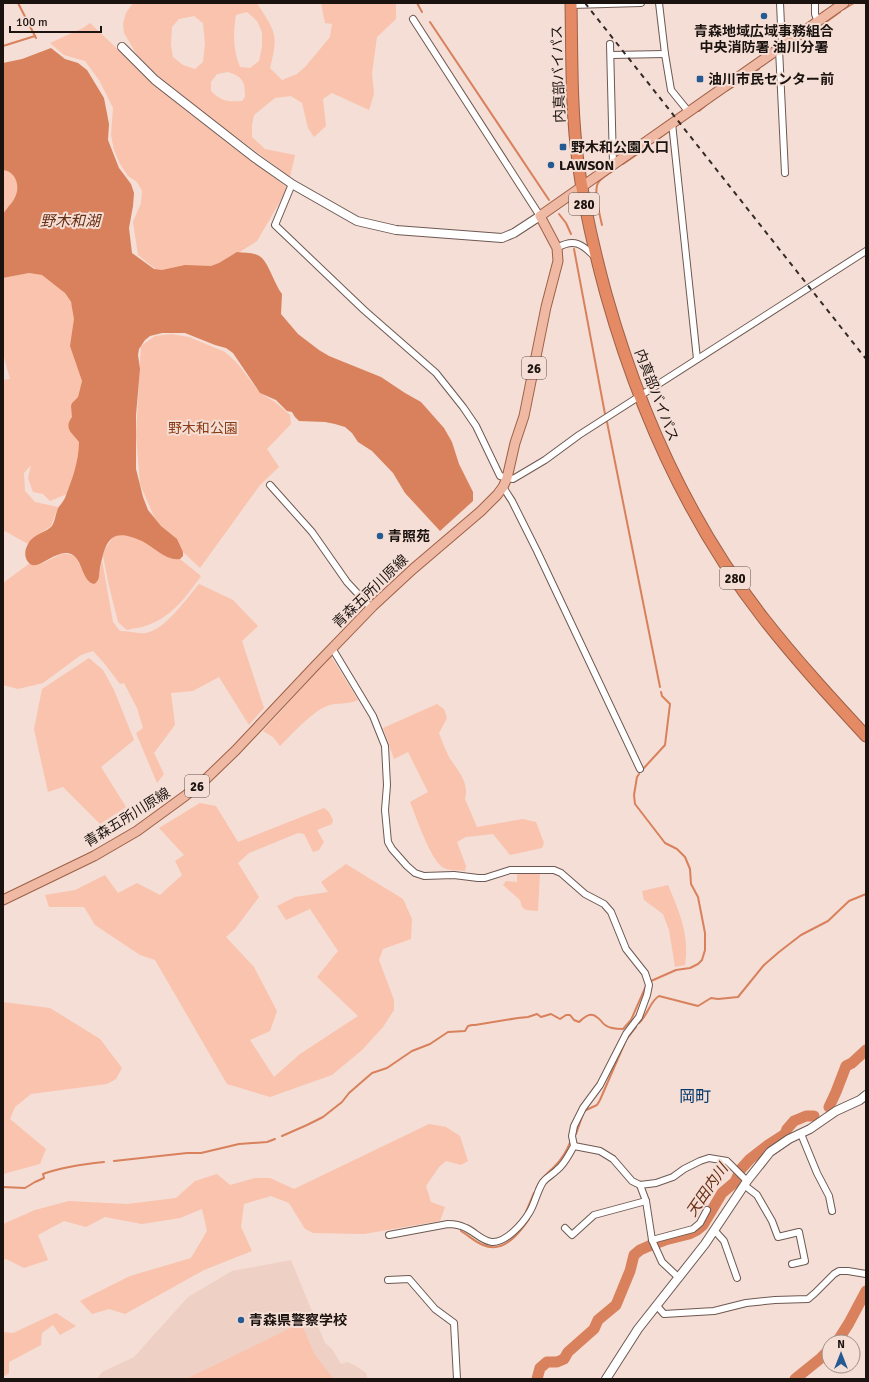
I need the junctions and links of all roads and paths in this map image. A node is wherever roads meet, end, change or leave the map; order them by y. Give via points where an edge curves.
1 (642, 3) edge
2 (659, 3) edge
3 (780, 3) edge
4 (815, 3) edge
5 (844, 3) edge
6 (571, 4) edge
7 (413, 19) dead end
8 (818, 22) junction
9 (610, 44) dead end
10 (122, 46) dead end
11 (780, 48) junction
12 (665, 54) junction
13 (611, 56) junction
14 (688, 112) junction
15 (672, 123) junction
16 (613, 164) junction
17 (785, 173) dead end
18 (292, 184) junction
19 (581, 187) junction
20 (540, 216) junction
21 (557, 248) junction
22 (866, 251) edge
23 (596, 257) junction
24 (697, 360) junction
25 (640, 397) junction
26 (507, 478) junction
27 (270, 485) dead end
28 (503, 487) junction
29 (372, 608) junction
30 (332, 648) junction
31 (866, 736) edge
32 (640, 769) dead end
33 (3, 900) edge
34 (866, 1095) edge
35 (801, 1134) junction
36 (574, 1146) junction
37 (746, 1183) junction
38 (640, 1185) junction
39 (646, 1201) junction
40 (707, 1210) dead end
41 (832, 1211) dead end
42 (565, 1228) dead end
43 (715, 1231) junction
44 (389, 1234) dead end
45 (654, 1243) junction
46 (792, 1264) dead end
47 (866, 1274) edge
48 (678, 1277) junction
49 (737, 1278) dead end
50 (388, 1280) dead end
51 (656, 1306) junction
52 (456, 1379) edge
53 (606, 1379) edge

1 - 6 street
2 - 12 street
3 - 11 street
4 - 8 street
5 - 8 main road
6 - 19 highway, 内真部バイパス / 280 via 574,107
7 - 20 street
8 - 11 main road
9 - 13 street
10 - 18 street via 171,93
11 - 14 main road
11 - 17 street
12 - 13 street
12 - 14 street via 671,90
13 - 16 street
14 - 15 main road
15 - 16 main road
15 - 24 street
16 - 19 main road
18 - 20 street via 357,221 396,230 502,238
18 - 26 street via 275,225 364,310 436,373 476,426 500,476
19 - 20 main road
19 - 23 highway, 内真部バイパス / 280
20 - 21 main road, 青森五所川原線 / 26
21 - 23 street via 565,243 576,243 584,246
21 - 26 main road, 青森五所川原線 / 26 via 558,265 546,307 524,416
22 - 24 street
23 - 25 highway, 内真部バイパス / 280 via 615,325
24 - 25 street
25 - 26 street via 579,435 545,460 513,479
25 - 31 highway, 内真部バイパス / 280 via 665,458 720,556 763,618
26 - 28 main road, 青森五所川原線 / 26
27 - 29 street via 312,532 347,582
28 - 29 main road, 青森五所川原線 / 26 via 481,511
28 - 32 street via 537,551
29 - 30 main road, 青森五所川原線 / 26
30 - 33 main road, 青森五所川原線 / 26 via 236,750 185,796 137,831 100,853
30 - 36 street via 373,716 385,746 388,842 407,866 424,876 485,878 510,870 561,872 585,894 604,904 611,912 626,949 645,974 649,985 639,1017 626,1034 600,1085 583,1108 574,1126
34 - 35 street
35 - 37 street via 770,1152
35 - 41 street via 816,1173 829,1196
36 - 38 street via 600,1151 613,1159 632,1181
36 - 44 street via 567,1159 542,1184 529,1213 516,1230 499,1242 484,1240 457,1224
37 - 38 street via 727,1161 709,1158 664,1181
37 - 43 street
37 - 46 street via 757,1195 778,1237 799,1232 804,1261
38 - 39 street
39 - 42 street via 594,1215 572,1234
39 - 45 street
40 - 45 street via 700,1223 693,1229
43 - 48 street
43 - 49 street via 724,1241
45 - 48 street via 662,1262
47 - 51 street via 839,1271 808,1299 746,1303 714,1312 664,1314
48 - 51 street
50 - 52 street via 409,1279 435,1310 454,1323
51 - 53 street

